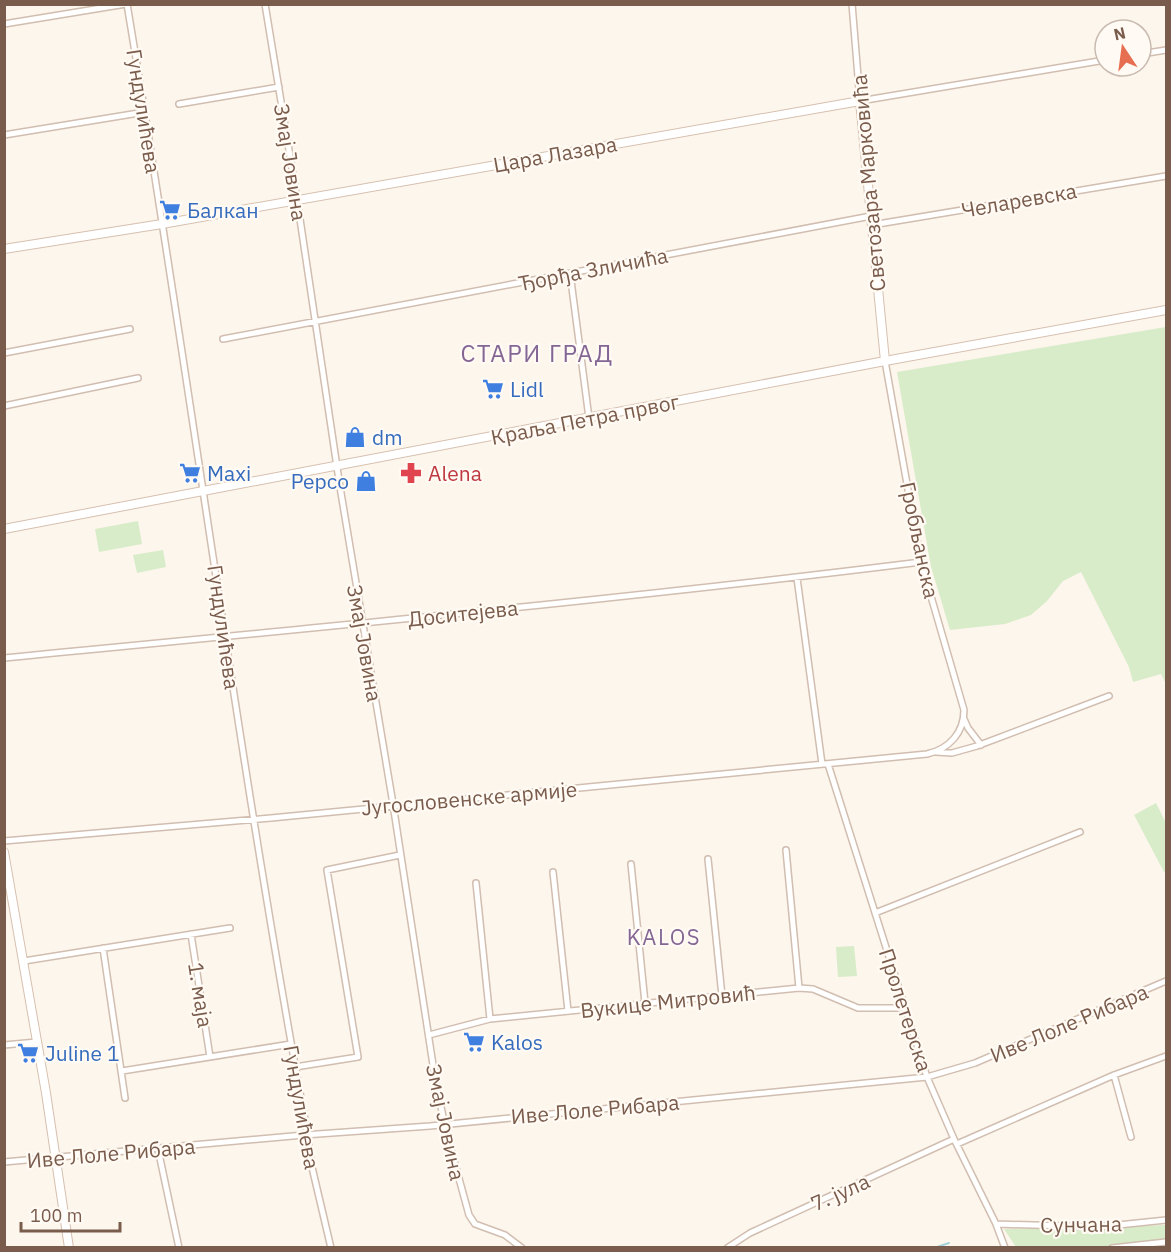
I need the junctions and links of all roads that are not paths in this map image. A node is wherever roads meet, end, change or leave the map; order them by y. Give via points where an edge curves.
1 (127, 4) edge
2 (265, 4) edge
3 (852, 4) edge
4 (4, 24) edge
5 (1093, 62) edge
6 (279, 87) junction
7 (860, 101) junction
8 (179, 104) dead end
9 (146, 112) junction
10 (4, 135) edge
11 (1167, 176) edge
12 (297, 199) junction
13 (871, 221) junction
14 (162, 224) junction
15 (4, 249) edge
16 (570, 273) junction
17 (1167, 310) edge
18 (316, 322) junction
19 (130, 329) dead end
20 (223, 339) dead end
21 (4, 353) edge
22 (885, 361) junction
23 (138, 378) dead end
24 (4, 406) edge
25 (590, 418) junction
26 (336, 466) junction
27 (204, 491) junction
28 (4, 529) edge
29 (921, 562) junction
30 (797, 578) junction
31 (361, 624) junction
32 (225, 637) junction
33 (4, 658) edge
34 (1109, 696) dead end
35 (964, 717) junction
36 (981, 745) junction
37 (934, 752) junction
38 (825, 764) junction
39 (393, 804) junction
40 (253, 819) junction
41 (1080, 832) dead end
42 (4, 841) edge
43 (786, 850) dead end
44 (4, 852) edge
45 (400, 855) junction
46 (708, 859) dead end
47 (630, 864) dead end
48 (553, 872) dead end
49 (476, 884) dead end
50 (875, 913) junction
51 (230, 928) dead end
52 (191, 934) junction
53 (103, 948) junction
54 (24, 961) junction
55 (1167, 981) edge
56 (799, 988) junction
57 (722, 996) junction
58 (645, 1003) junction
59 (906, 1008) junction
60 (568, 1011) junction
61 (490, 1019) junction
62 (429, 1035) junction
63 (37, 1042) junction
64 (291, 1044) junction
65 (4, 1045) edge
66 (1167, 1056) edge
67 (210, 1057) junction
68 (295, 1067) junction
69 (122, 1071) junction
70 (1114, 1076) junction
71 (927, 1077) junction
72 (125, 1098) dead end
73 (445, 1124) junction
74 (307, 1136) junction
75 (1131, 1137) dead end
76 (955, 1142) junction
77 (159, 1149) junction
78 (55, 1158) junction
79 (4, 1162) edge
80 (1167, 1220) edge
81 (996, 1224) junction
82 (1167, 1242) edge
83 (69, 1248) edge
84 (179, 1248) edge
85 (331, 1248) edge
86 (522, 1248) edge
87 (727, 1248) edge
88 (1005, 1248) edge
89 (1112, 1248) edge

1 - 4 street
1 - 9 street, Гундулићева
2 - 6 street, Змај Јовина
3 - 7 street, Светозара Марковића
5 - 7 street, Цара Лазара
6 - 8 street
6 - 12 street, Змај Јовина
7 - 12 main road, Цара Лазара
7 - 13 main road, Светозара Марковића
9 - 10 street
9 - 14 street, Гундулићева
11 - 13 street, Челаревска
12 - 14 main road, Цара Лазара
12 - 18 street, Змај Јовина
13 - 16 street, Ђорђа Зличића
13 - 22 main road, Светозара Марковића
14 - 15 main road, Цара Лазара
14 - 27 street, Гундулићева
16 - 18 street, Ђорђа Зличића
16 - 25 street
17 - 22 main road, Краља Петра првог
18 - 20 street, Ђорђа Зличића
18 - 26 street, Змај Јовина
19 - 21 street
22 - 25 main road, Краља Петра првог
22 - 29 street, Гробљанска
23 - 24 street
25 - 26 main road, Краља Петра првог
26 - 27 main road, Краља Петра првог
26 - 31 street, Змај Јовина
27 - 28 main road, Краља Петра првог
27 - 32 street, Гундулићева
29 - 30 street, Доситејева
29 - 35 street, Гробљанска
30 - 31 street, Доситејева
30 - 38 street, Пролетерска
31 - 32 street, Доситејева
31 - 39 street, Змај Јовина
32 - 33 street, Доситејева
32 - 40 street, Гундулићева
34 - 36 street, Југословенске армије
35 - 36 street
35 - 37 street via 958,734
36 - 37 street, Југословенске армије via 952,753
37 - 38 street, Југословенске армије
38 - 39 street, Југословенске армије
38 - 50 street, Пролетерска
39 - 40 street, Југословенске армије
39 - 45 street, Змај Јовина
40 - 42 street, Југословенске армије
40 - 64 street, Гундулићева
41 - 50 street
43 - 56 street
44 - 54 main road
45 - 62 street, Змај Јовина
45 - 68 street via 327,870 358,1056
46 - 57 street
47 - 58 street
48 - 60 street
49 - 61 street
50 - 59 street, Пролетерска
51 - 52 street
52 - 53 street
52 - 67 street, 1. маја
53 - 54 street
53 - 69 street
54 - 63 main road
55 - 71 street, Иве Лоле Рибара via 975,1063
56 - 57 street, Вукице Митровић
56 - 59 street, Вукице Митровић via 813,989 858,1008
57 - 58 street, Вукице Митровић
58 - 60 street, Вукице Митровић
59 - 71 street, Пролетерска
60 - 61 street, Вукице Митровић
61 - 62 street, Вукице Митровић
62 - 73 street, Змај Јовина
63 - 65 street
63 - 78 main road
64 - 67 street
64 - 68 street, Гундулићева
66 - 70 street, 7. јула
67 - 69 street
68 - 74 street, Гундулићева
69 - 72 street
70 - 75 street
70 - 76 street, 7. јула
71 - 73 street, Иве Лоле Рибара
71 - 76 street, Пролетерска
73 - 74 street, Иве Лоле Рибара
73 - 86 street, Змај Јовина via 471,1219
74 - 77 street, Иве Лоле Рибара
74 - 85 street, Гундулићева
76 - 81 street, Пролетерска
76 - 87 street, 7. јула via 750,1233
77 - 78 street, Иве Лоле Рибара
77 - 84 street
78 - 79 street, Иве Лоле Рибара
78 - 83 main road
80 - 81 street, Сунчана via 1099,1227
81 - 88 street, Пролетерска
82 - 89 street

